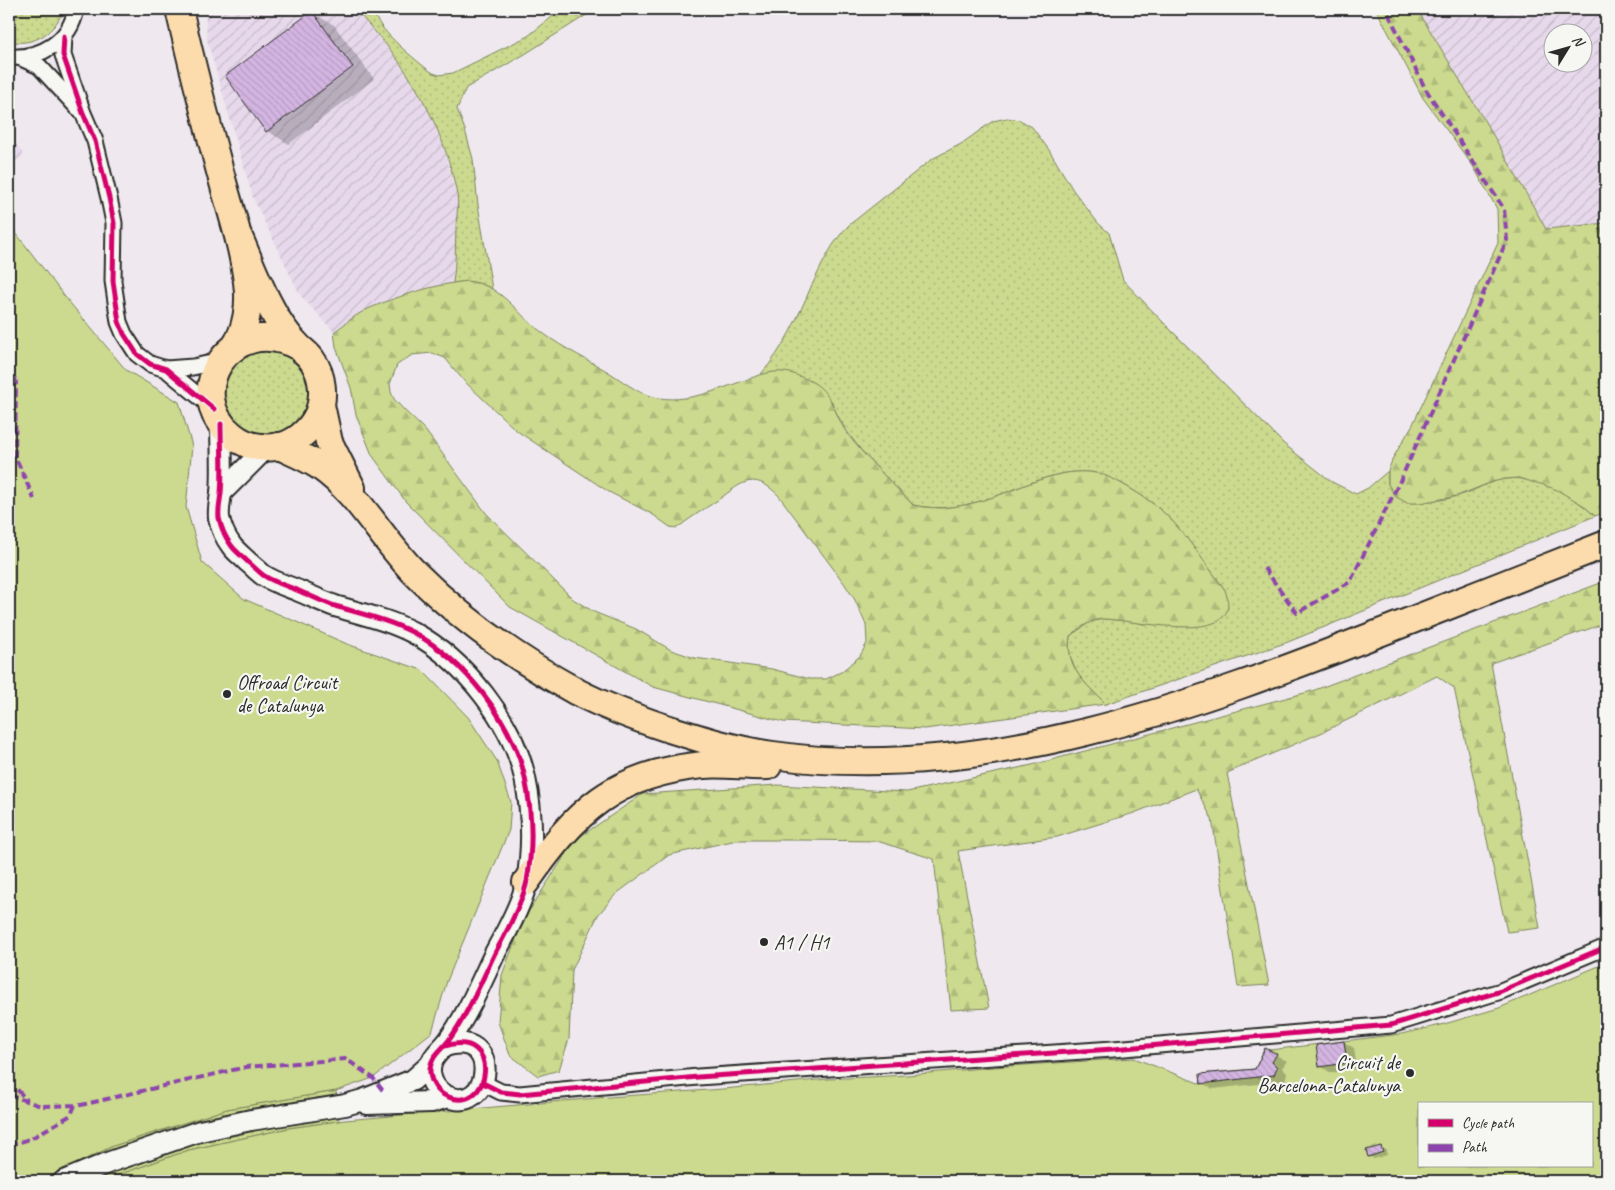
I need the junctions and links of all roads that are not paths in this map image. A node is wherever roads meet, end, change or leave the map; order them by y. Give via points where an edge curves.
1 (76, 9) edge
2 (179, 9) edge
3 (64, 36) junction
4 (14, 58) edge
5 (83, 113) junction
6 (239, 237) junction
7 (299, 347) junction
8 (227, 354) junction
9 (166, 369) junction
10 (321, 405) junction
11 (218, 417) junction
12 (272, 447) junction
13 (221, 493) junction
14 (362, 509) junction
15 (1606, 544) edge
16 (854, 762) junction
17 (526, 882) junction
18 (1606, 947) edge
19 (478, 987) junction
20 (445, 1046) junction
21 (472, 1046) junction
22 (430, 1065) junction
23 (483, 1083) junction
24 (448, 1097) junction
25 (345, 1105) junction
26 (64, 1181) edge

1 - 3 street
2 - 6 highway
3 - 4 street via 36,55
3 - 5 street via 63,55
4 - 5 street via 38,66
5 - 9 street via 95,141 114,223 113,281 119,322 137,354 150,364
6 - 7 highway via 270,306
6 - 8 highway via 248,300 242,331
7 - 8 highway via 266,337 243,342
7 - 10 highway via 317,368 322,386
8 - 9 street via 193,366
8 - 11 highway via 215,372 212,384 211,397
9 - 11 street
10 - 12 highway via 303,435
10 - 14 highway via 329,442
11 - 12 highway via 236,439 251,445
11 - 13 street
12 - 13 street
12 - 14 highway via 319,466
13 - 17 street via 219,518 224,533 232,547 263,575 414,634 438,649 476,684 497,712 515,746 525,777 531,821
14 - 16 highway via 413,572 441,598 516,656 579,693 625,714 719,744 772,755
15 - 16 highway via 1272,674 1131,720 1043,742 956,756 916,761
16 - 17 highway via 811,766 705,765 642,777 613,790 588,810 549,849
17 - 19 street
18 - 23 street via 1501,991 1391,1025 1113,1049 698,1077 520,1094 501,1092
19 - 20 street
19 - 21 street via 468,1031
20 - 21 street via 463,1043
20 - 22 street
21 - 23 street via 486,1066
22 - 24 street via 436,1087
22 - 25 street via 413,1080
23 - 24 street via 464,1098
24 - 25 street via 432,1102
25 - 26 street via 200,1130

